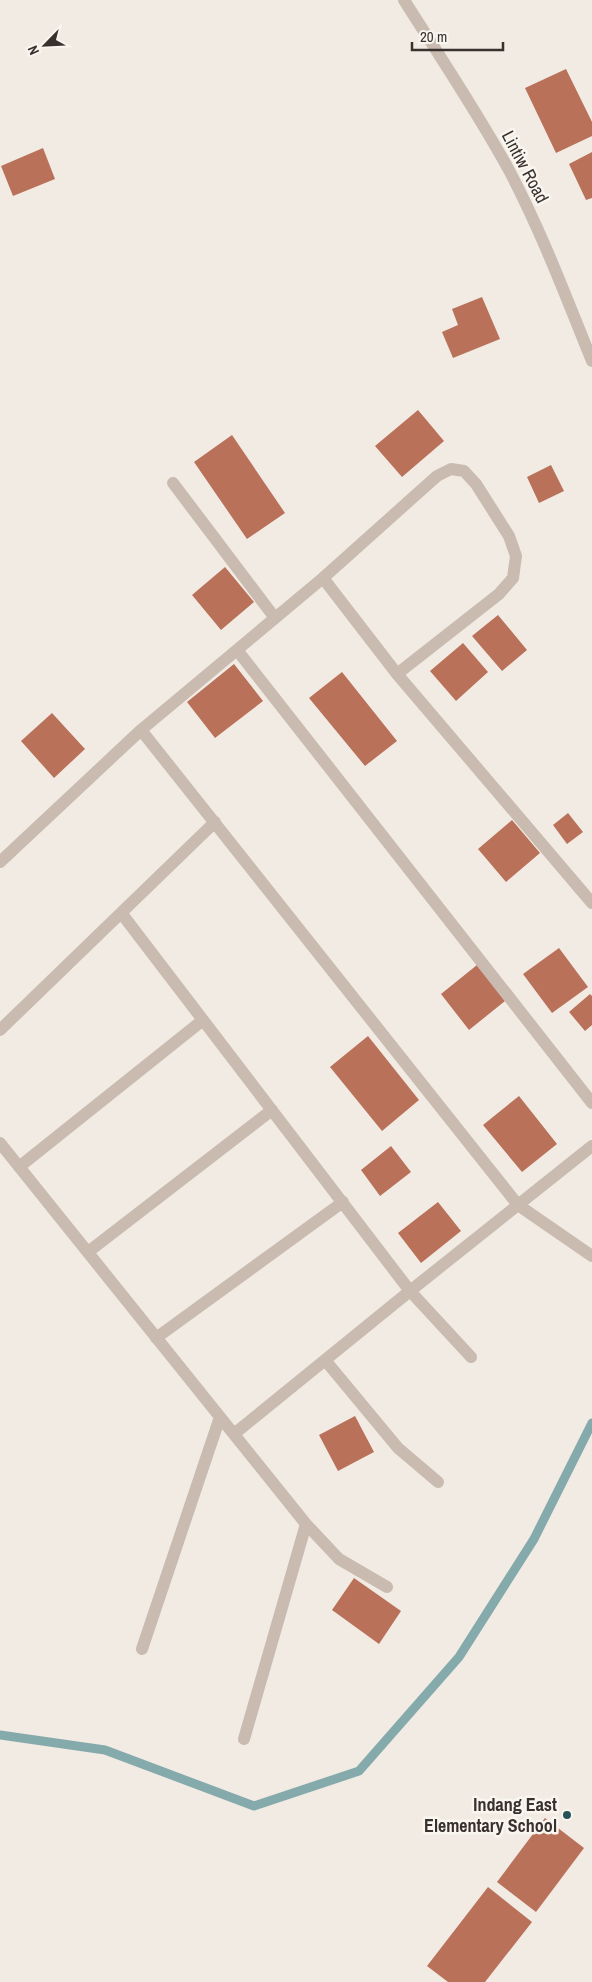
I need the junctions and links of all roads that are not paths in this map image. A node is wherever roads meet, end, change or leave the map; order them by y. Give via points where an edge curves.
1 (404, 0) edge
2 (592, 361) edge
3 (173, 483) dead end
4 (323, 578) junction
5 (274, 618) junction
6 (237, 650) junction
7 (397, 674) junction
8 (141, 730) junction
9 (215, 822) junction
10 (0, 862) edge
11 (592, 904) edge
12 (122, 914) junction
13 (203, 1020) junction
14 (0, 1030) edge
15 (592, 1103) edge
16 (272, 1110) junction
17 (0, 1143) edge
18 (592, 1146) edge
19 (19, 1167) junction
20 (343, 1202) junction
21 (518, 1206) junction
22 (88, 1252) junction
23 (592, 1256) edge
24 (410, 1291) junction
25 (156, 1338) junction
26 (471, 1357) dead end
27 (325, 1360) junction
28 (220, 1417) junction
29 (234, 1434) junction
30 (438, 1482) dead end
31 (306, 1524) junction
32 (387, 1587) dead end
33 (142, 1649) dead end
34 (244, 1739) dead end

1 - 2 street, Lintiw Road via 510,173
3 - 5 street
4 - 5 street
4 - 7 street
4 - 7 street via 437,476 451,469 464,470 476,484 509,536 516,556 513,578 499,594
5 - 6 street
6 - 8 street
6 - 15 street
7 - 11 street
8 - 9 street
8 - 10 street
9 - 12 street
9 - 21 street
12 - 13 street
12 - 14 street
13 - 16 street
13 - 19 street
16 - 20 street
16 - 22 street
17 - 19 street
18 - 21 street
19 - 22 street
20 - 24 street
20 - 25 street
21 - 23 street
21 - 24 street
22 - 25 street
24 - 26 street
24 - 27 street
25 - 28 street
27 - 29 street
27 - 30 street via 398,1448
28 - 29 street
28 - 33 street
29 - 31 street
31 - 32 street via 339,1559
31 - 34 street

